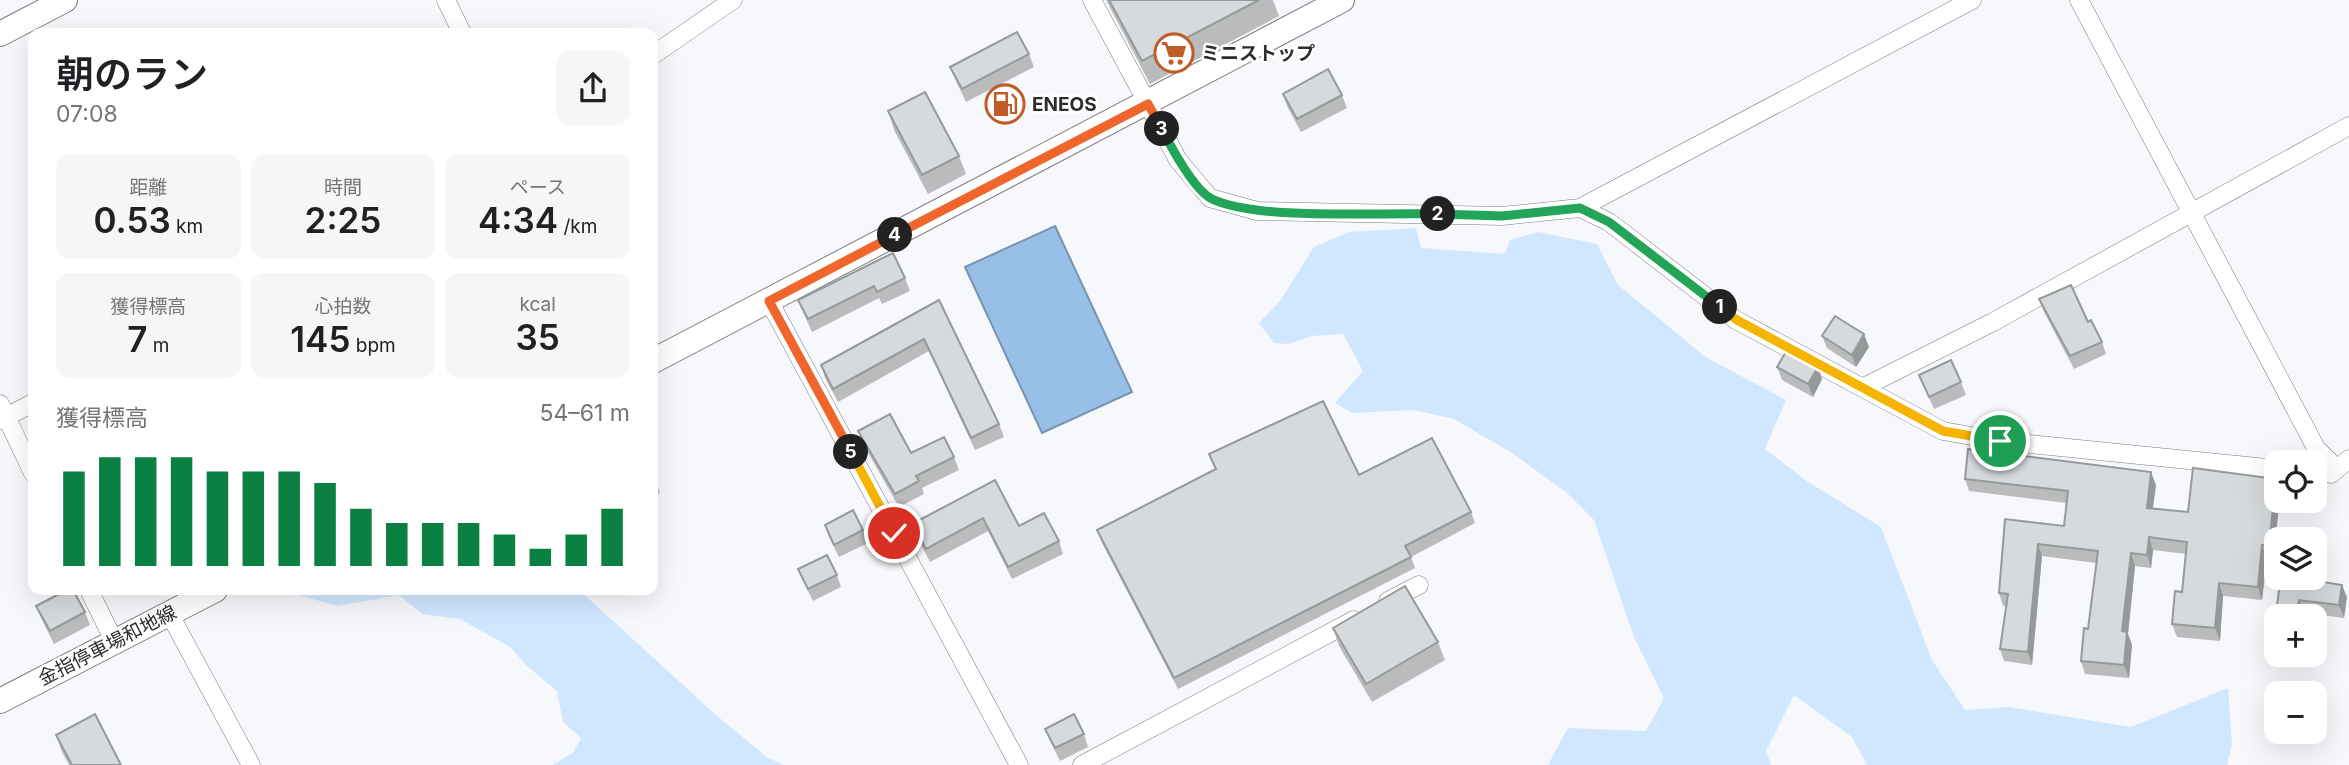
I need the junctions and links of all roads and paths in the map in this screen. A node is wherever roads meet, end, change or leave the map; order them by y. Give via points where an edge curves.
1 (65, 0) edge
2 (446, 0) edge
3 (733, 0) edge
4 (1092, 0) edge
5 (1342, 0) edge
6 (1972, 0) edge
7 (2079, 0) edge
8 (460, 28) edge
9 (0, 34) edge
10 (658, 52) edge
11 (1148, 104) junction
12 (2349, 127) edge
13 (1580, 208) junction
14 (2191, 212) junction
15 (769, 301) junction
16 (658, 358) edge
17 (1864, 387) junction
18 (28, 405) edge
19 (2, 413) edge
20 (2349, 459) edge
21 (28, 463) edge
22 (2264, 468) edge
23 (2332, 474) edge
24 (1419, 585) dead end
25 (91, 595) edge
26 (205, 595) edge
27 (169, 613) junction
28 (114, 641) junction
29 (0, 701) edge
30 (251, 765) edge
31 (1019, 765) edge
32 (1082, 765) edge

1 - 9 main road
2 - 8 street
3 - 10 street
4 - 11 street
5 - 11 main road
6 - 13 street
7 - 14 street
11 - 13 street via 1178,160 1210,198 1257,211 1502,216
11 - 15 main road
12 - 14 street
13 - 17 street via 1609,222 1737,320
14 - 17 street via 1993,322
14 - 23 street via 2316,448 2331,463
15 - 16 main road
15 - 31 street
17 - 22 street via 1943,431
18 - 19 street
19 - 21 street
20 - 23 street
24 - 32 street
25 - 28 street
26 - 27 main road, 金指停車場和地線
27 - 28 main road, 金指停車場和地線
27 - 30 street
28 - 29 main road, 金指停車場和地線

